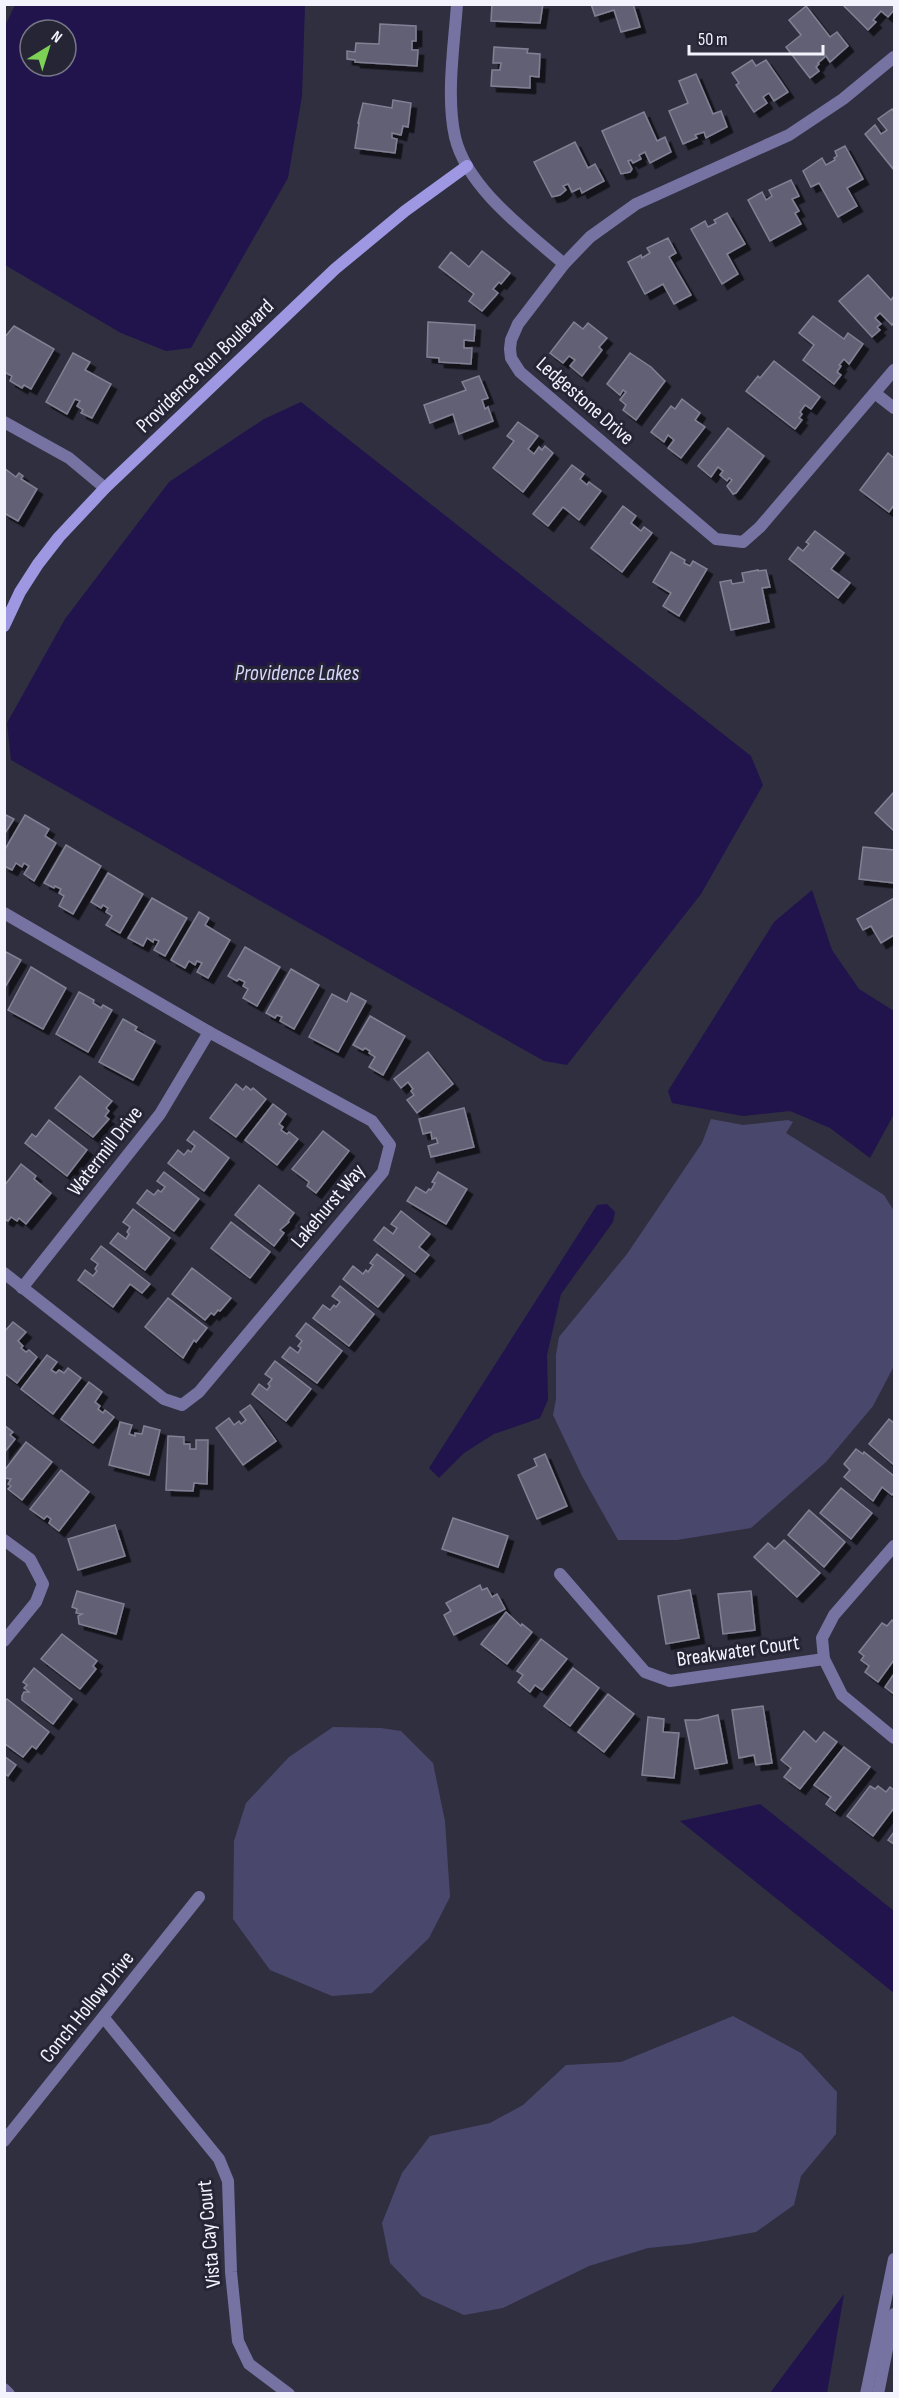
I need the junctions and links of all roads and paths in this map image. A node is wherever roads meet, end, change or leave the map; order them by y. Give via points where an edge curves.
1 (457, 4) edge
2 (894, 57) edge
3 (467, 166) junction
4 (564, 264) junction
5 (894, 370) edge
6 (876, 394) junction
7 (894, 408) edge
8 (4, 422) edge
9 (105, 488) junction
10 (4, 626) edge
11 (4, 914) edge
12 (209, 1032) junction
13 (4, 1273) edge
14 (22, 1288) junction
15 (4, 1540) edge
16 (894, 1546) edge
17 (560, 1574) dead end
18 (4, 1641) edge
19 (824, 1659) junction
20 (894, 1738) edge
21 (199, 1897) dead end
22 (104, 2018) junction
23 (4, 2141) edge
24 (894, 2259) edge
25 (894, 2321) edge
26 (892, 2343) edge
27 (4, 2389) edge
28 (9, 2394) edge
29 (289, 2394) edge
30 (866, 2394) edge
31 (878, 2394) edge

1 - 3 street via 452,105 455,137
2 - 4 street, Ledgestone Drive via 843,99 789,135 636,204 590,237
3 - 4 street via 485,191
3 - 9 street, Providence Run Boulevard via 335,269
4 - 6 street, Ledgestone Drive via 514,332 510,349 515,365 716,539 743,542 760,527
5 - 6 street, Ledgestone Drive
6 - 7 street
8 - 9 street via 69,458
9 - 10 street, Providence Run Boulevard via 38,564
11 - 12 street, Lakehurst Way
12 - 14 street, Watermill Drive via 160,1114
12 - 14 street, Lakehurst Way via 372,1121 390,1145 383,1172 199,1392 182,1405 164,1399
13 - 14 street, Lakehurst Way
15 - 18 street via 30,1559 42,1584 36,1602
16 - 19 street via 834,1615 822,1638
17 - 19 street, Breakwater Court via 645,1671 670,1681
19 - 20 street via 842,1695
21 - 22 street, Conch Hollow Drive
22 - 23 street, Conch Hollow Drive
22 - 29 street, Vista Cay Court via 219,2159 228,2181 238,2341 249,2364
24 - 30 street
25 - 26 street
26 - 31 street
27 - 28 street

